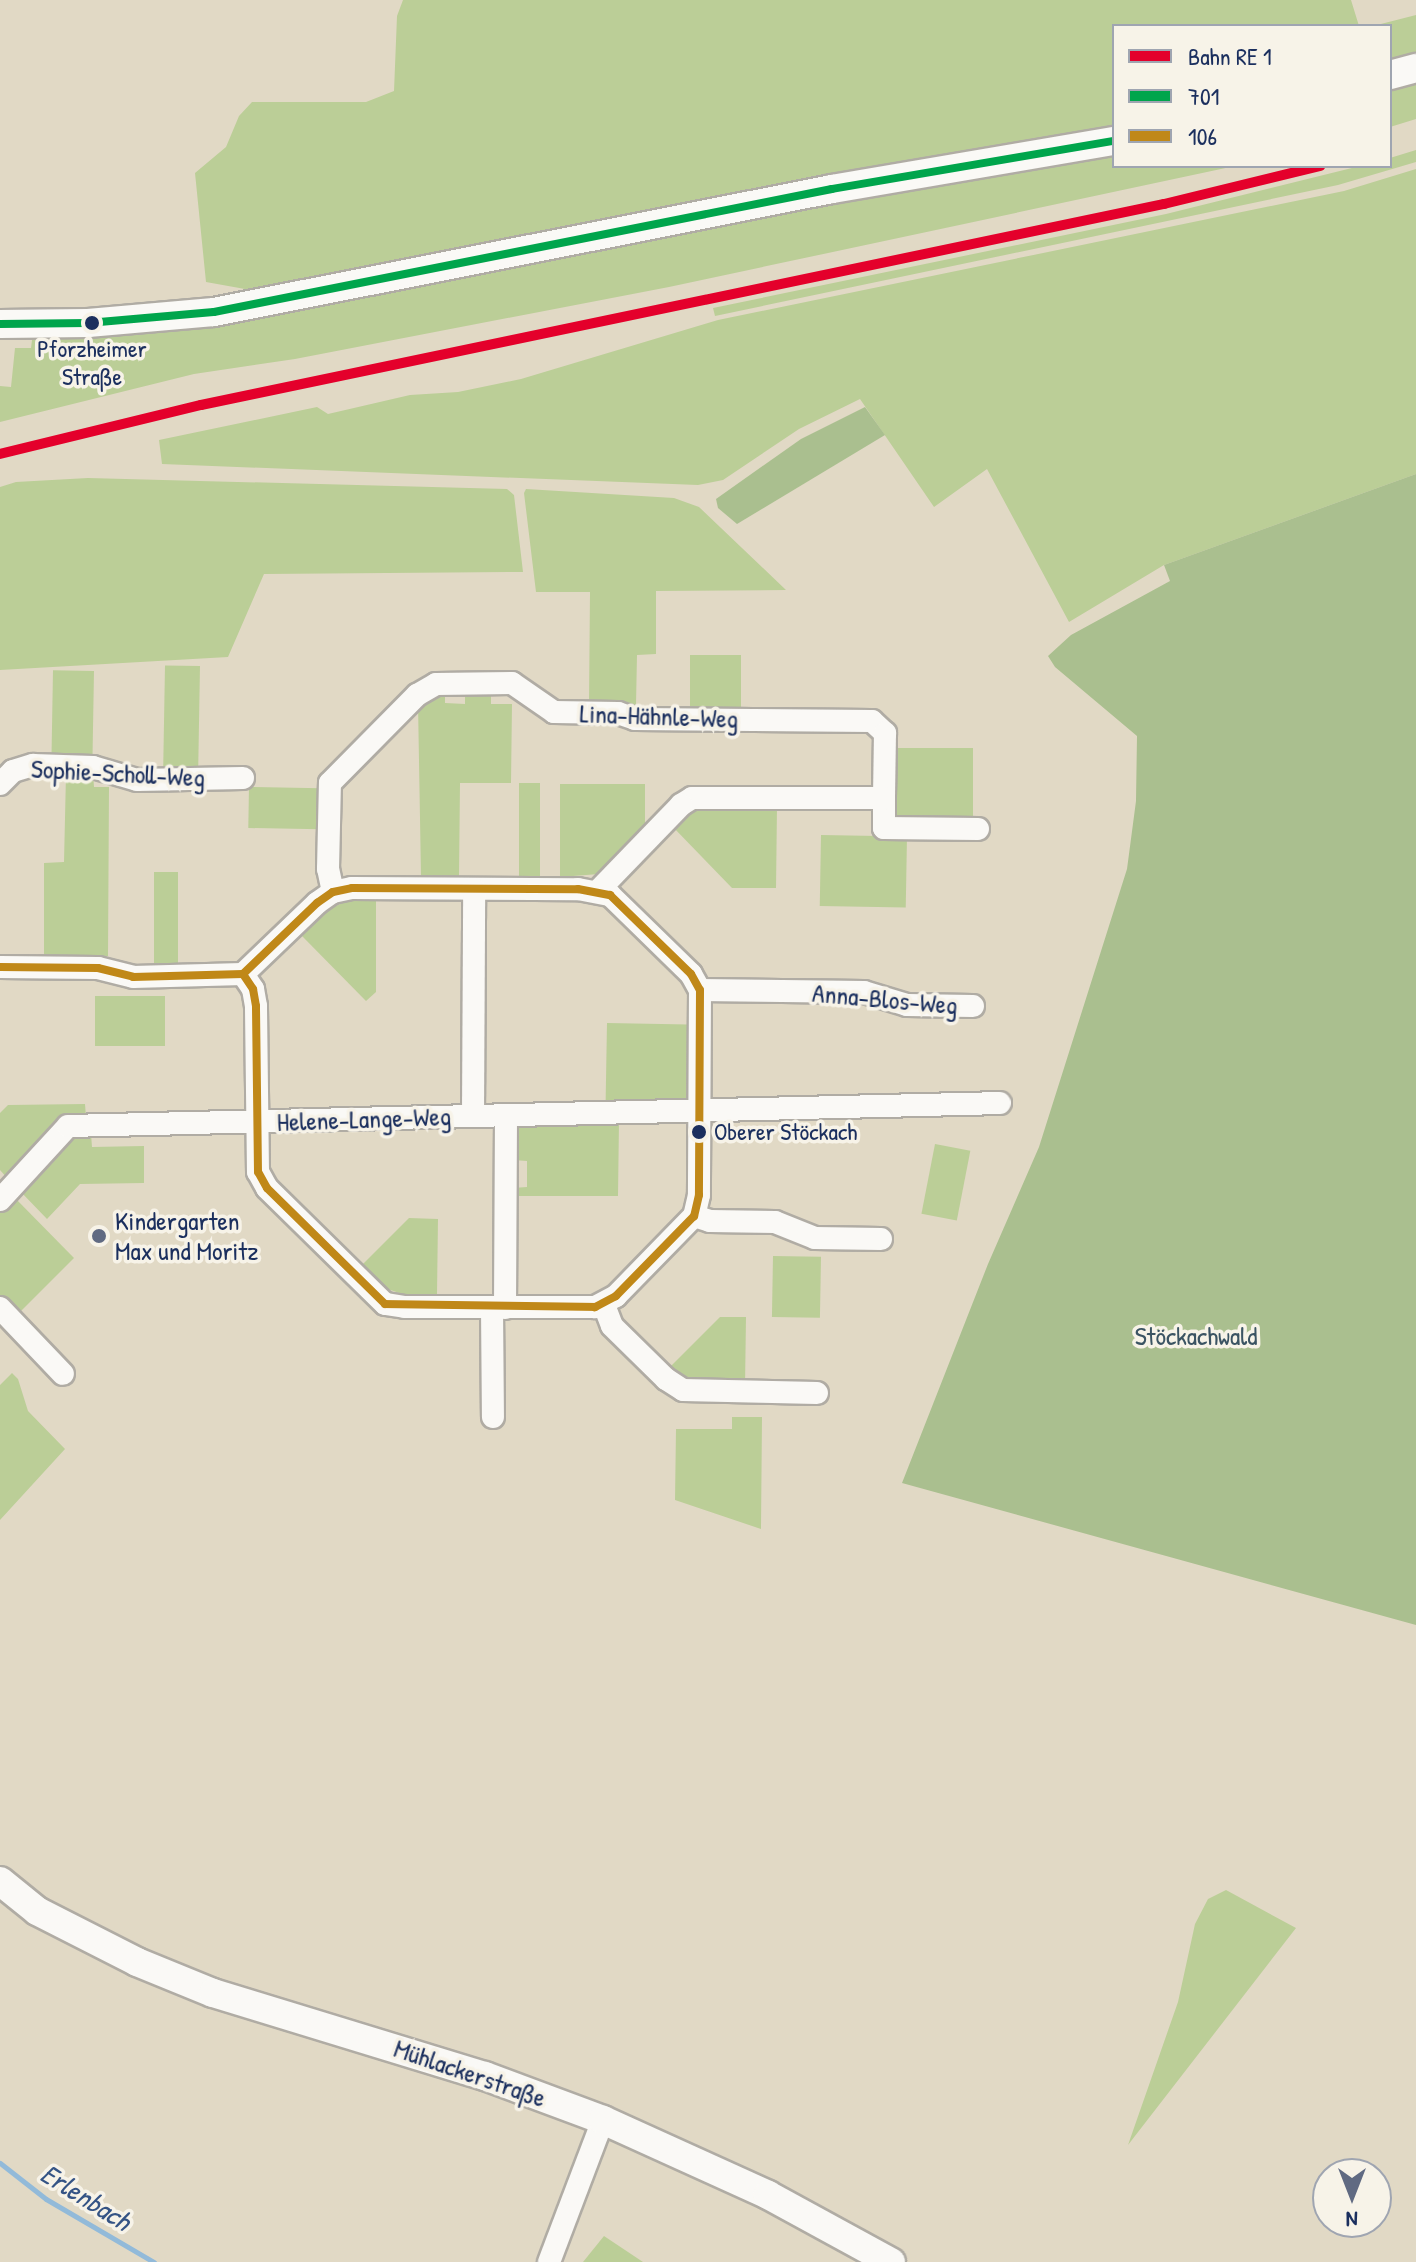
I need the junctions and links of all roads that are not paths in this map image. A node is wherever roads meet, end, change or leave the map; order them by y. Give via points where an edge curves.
1 (1416, 68) edge
2 (1392, 74) edge
3 (1112, 141) edge
4 (0, 324) edge
5 (243, 778) dead end
6 (0, 784) edge
7 (884, 798) junction
8 (978, 829) dead end
9 (474, 889) junction
10 (598, 891) junction
11 (333, 892) junction
12 (0, 967) edge
13 (243, 974) junction
14 (700, 990) junction
15 (973, 1006) dead end
16 (1000, 1103) dead end
17 (700, 1110) junction
18 (506, 1115) junction
19 (473, 1116) junction
20 (257, 1122) junction
21 (0, 1200) edge
22 (694, 1216) junction
23 (881, 1239) dead end
24 (604, 1305) junction
25 (0, 1308) edge
26 (499, 1308) junction
27 (63, 1374) dead end
28 (817, 1393) dead end
29 (493, 1417) dead end
30 (0, 1881) edge
31 (603, 2120) junction
32 (549, 2262) edge
33 (891, 2262) edge

1 - 2 main road
3 - 4 main road via 847,186 214,312
5 - 6 street, Sophie-Scholl-Weg via 137,780 93,767 33,765 13,771
7 - 8 street, Lina-Hähnle-Weg via 884,828
7 - 10 street via 692,798
7 - 11 street, Lina-Hähnle-Weg via 885,733 872,721 635,719 618,713 554,712 512,683 442,683 417,695 330,783 328,869
9 - 10 street
9 - 11 street
9 - 19 street, Helene-Lange-Weg
10 - 14 street via 619,901 691,974
11 - 13 street
12 - 13 street via 98,968 133,977
13 - 20 street via 256,1006
14 - 15 street, Anna-Blos-Weg via 864,992 907,1005
14 - 17 street
16 - 17 street, Helene-Lange-Weg
17 - 18 street, Helene-Lange-Weg
17 - 22 street
18 - 19 street, Helene-Lange-Weg
18 - 26 street
19 - 20 street, Helene-Lange-Weg
20 - 21 street, Helene-Lange-Weg via 68,1126
20 - 26 street via 257,1162 267,1188 377,1299 395,1307
22 - 23 street via 775,1222 815,1238
22 - 24 street
24 - 26 street
24 - 28 street via 612,1326 683,1390
25 - 27 street
26 - 29 street
30 - 31 main road, Mühlackerstraße via 37,1911 213,1993 485,2076
31 - 32 street
31 - 33 main road, Mühlackerstraße via 768,2195

